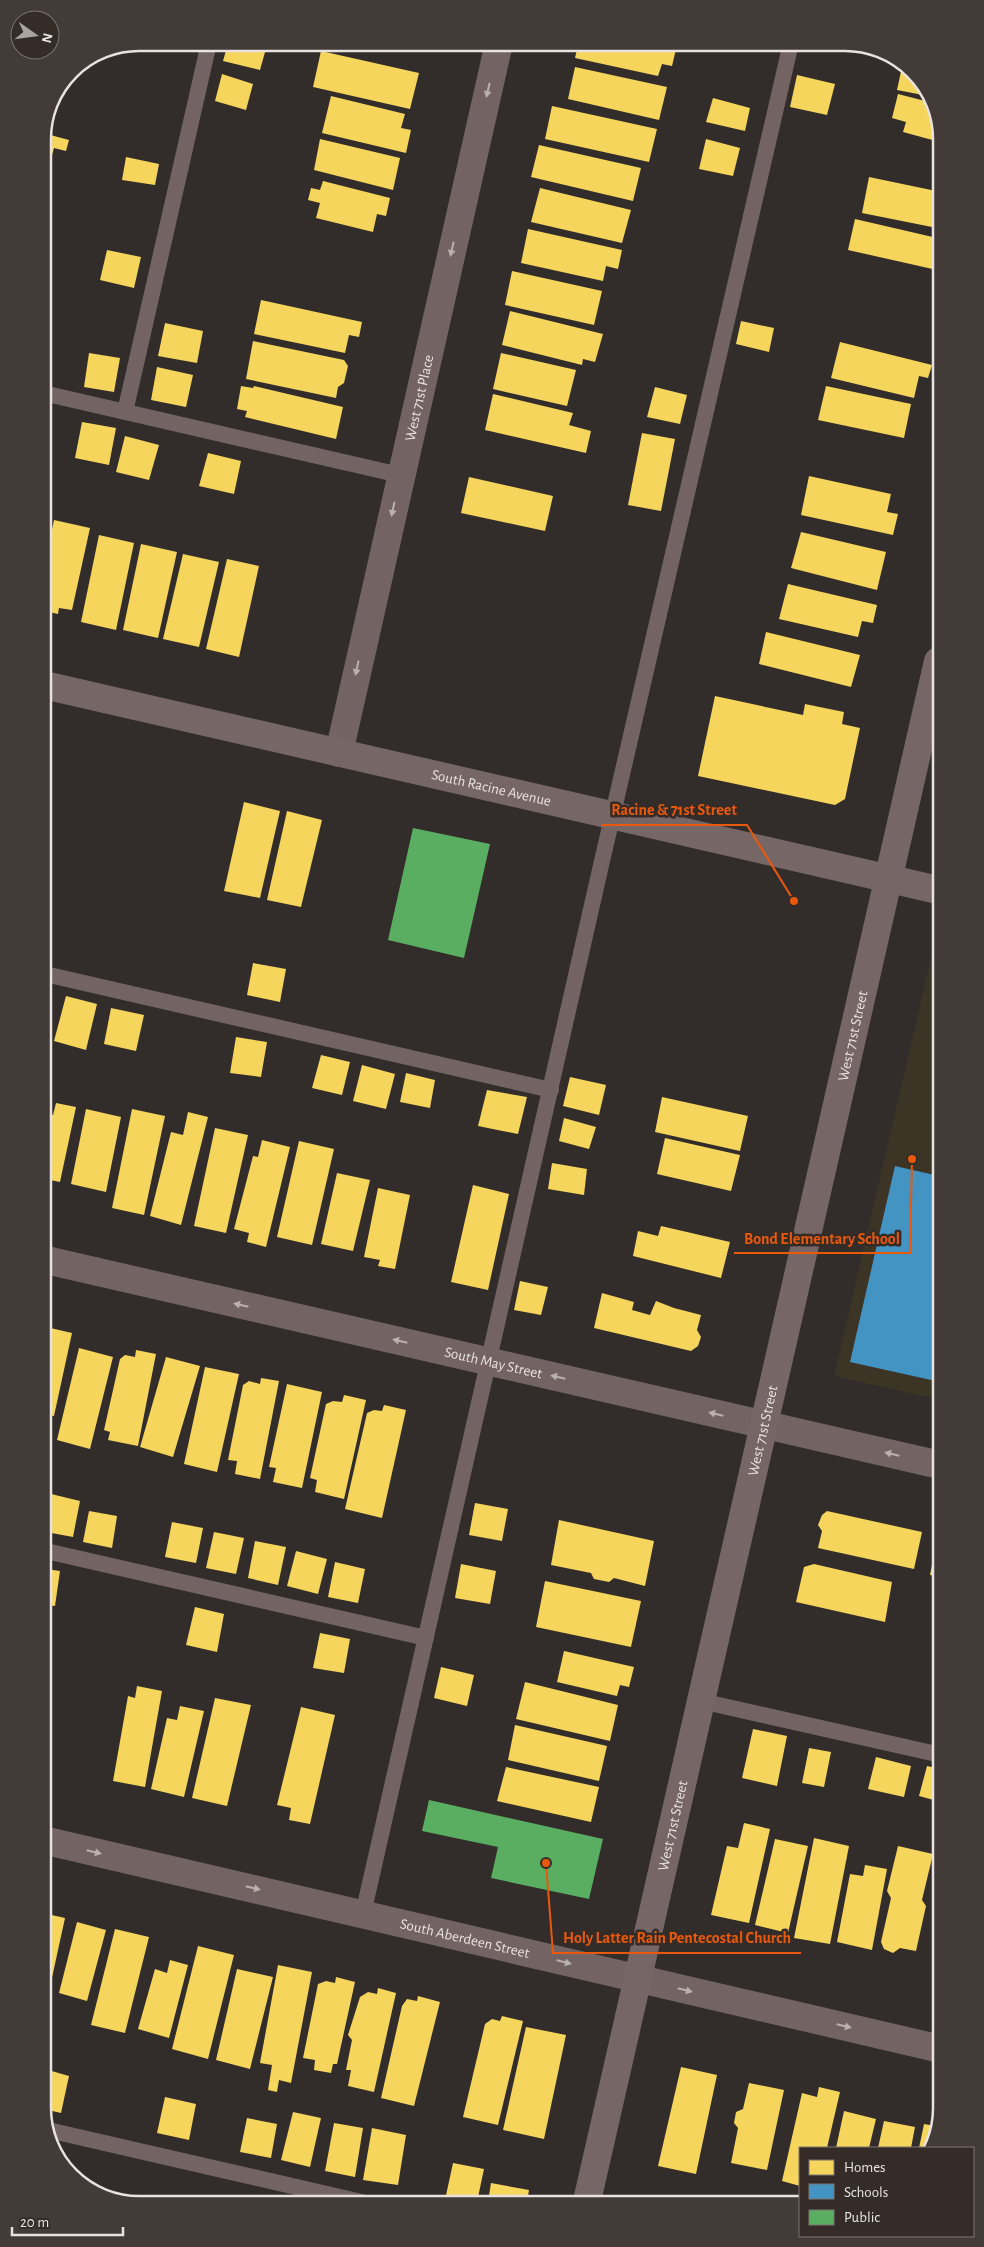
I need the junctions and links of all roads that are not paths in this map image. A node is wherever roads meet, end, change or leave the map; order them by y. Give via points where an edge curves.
1 (207, 51) edge
2 (497, 51) edge
3 (789, 51) edge
4 (51, 395) edge
5 (125, 412) junction
6 (400, 475) junction
7 (933, 683) edge
8 (51, 687) edge
9 (339, 752) junction
10 (613, 815) junction
11 (889, 878) junction
12 (933, 889) edge
13 (51, 975) edge
14 (551, 1090) junction
15 (51, 1261) edge
16 (489, 1362) junction
17 (764, 1424) junction
18 (933, 1463) edge
19 (51, 1552) edge
20 (426, 1638) junction
21 (701, 1701) junction
22 (933, 1753) edge
23 (51, 1842) edge
24 (363, 1914) junction
25 (638, 1978) junction
26 (933, 2046) edge
27 (55, 2132) edge
28 (336, 2196) edge
29 (588, 2196) edge

1 - 5 lane
2 -> 6 street, West 71st Place
3 - 10 lane
4 - 5 lane
5 - 6 lane
6 -> 9 street, West 71st Place
7 - 11 main road, West 71st Street
8 - 9 main road, South Racine Avenue
9 - 10 main road, South Racine Avenue
10 - 11 main road, South Racine Avenue
10 - 14 lane
11 - 12 main road, South Racine Avenue
11 - 17 main road, West 71st Street
13 - 14 lane
14 - 16 lane
16 -> 15 street, South May Street
17 -> 16 street, South May Street
16 - 20 lane
18 -> 17 street, South May Street
17 - 21 main road, West 71st Street
19 - 20 lane
20 - 24 lane
21 - 22 lane
21 - 25 main road, West 71st Street
23 -> 24 street, South Aberdeen Street
24 -> 25 street, South Aberdeen Street
25 -> 26 street, South Aberdeen Street
25 - 29 main road, West 71st Street
27 - 28 lane

